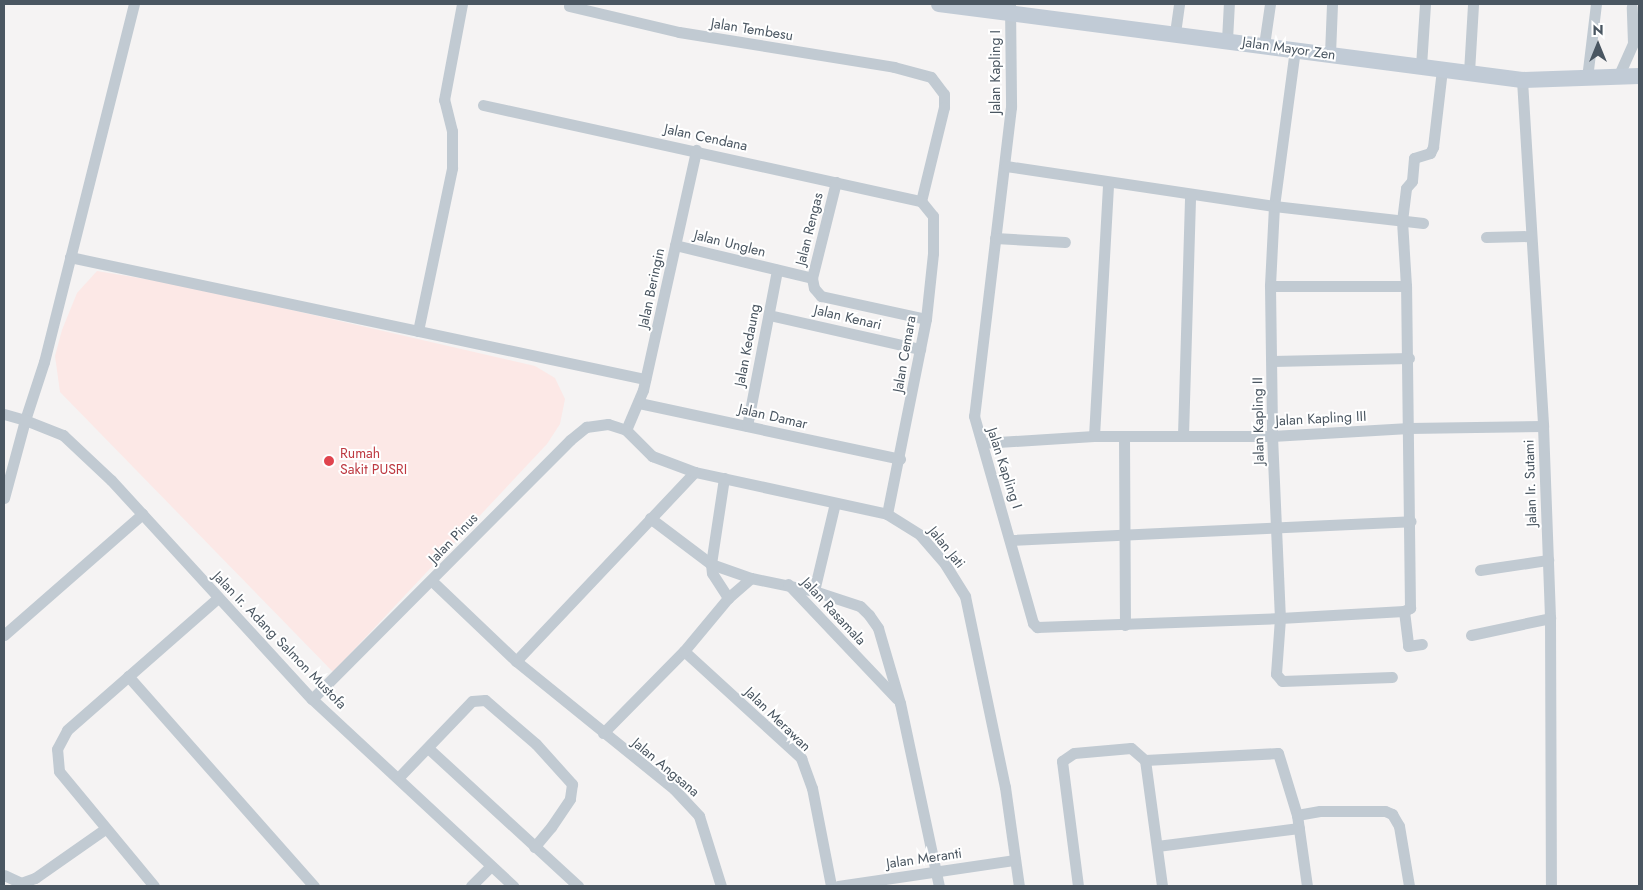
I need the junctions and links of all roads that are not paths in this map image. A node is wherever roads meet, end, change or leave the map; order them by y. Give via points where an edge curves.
1 (134, 4) edge
2 (462, 4) edge
3 (939, 4) edge
4 (1179, 4) edge
5 (1229, 4) edge
6 (1270, 4) edge
7 (1332, 4) edge
8 (1425, 4) edge
9 (1473, 4) edge
10 (1596, 4) edge
11 (569, 6) dead end
12 (1632, 6) dead end
13 (1010, 8) edge
14 (1175, 33) junction
15 (1226, 40) junction
16 (1264, 45) junction
17 (1295, 49) junction
18 (1330, 54) junction
19 (1421, 66) junction
20 (1442, 69) junction
21 (1469, 72) junction
22 (1639, 76) edge
23 (1618, 77) junction
24 (1587, 78) junction
25 (1522, 80) junction
26 (483, 105) dead end
27 (696, 150) junction
28 (1006, 166) junction
29 (836, 182) junction
30 (1108, 183) junction
31 (1190, 194) junction
32 (921, 201) junction
33 (1274, 206) junction
34 (1402, 222) junction
35 (1422, 223) dead end
36 (1530, 236) junction
37 (1486, 237) dead end
38 (995, 238) junction
39 (1065, 242) dead end
40 (676, 245) junction
41 (70, 257) junction
42 (777, 270) junction
43 (812, 278) junction
44 (1270, 286) junction
45 (1406, 286) junction
46 (768, 315) junction
47 (926, 319) junction
48 (418, 331) junction
49 (920, 349) junction
50 (1409, 358) junction
51 (1272, 361) junction
52 (645, 379) junction
53 (638, 403) junction
54 (4, 414) edge
55 (25, 420) junction
56 (747, 426) junction
57 (1543, 426) junction
58 (1409, 428) junction
59 (626, 430) junction
60 (1183, 435) junction
61 (1094, 436) junction
62 (1272, 436) junction
63 (1124, 437) junction
64 (982, 443) junction
65 (900, 458) junction
66 (695, 472) junction
67 (724, 478) junction
68 (4, 498) edge
69 (835, 503) junction
70 (142, 514) junction
71 (887, 514) junction
72 (650, 518) junction
73 (1411, 521) junction
74 (1276, 529) junction
75 (1127, 535) junction
76 (1011, 540) junction
77 (1548, 560) junction
78 (711, 564) junction
79 (1480, 570) dead end
80 (751, 578) junction
81 (432, 581) junction
82 (788, 584) junction
83 (814, 591) junction
84 (218, 598) junction
85 (728, 598) junction
86 (1404, 611) junction
87 (1280, 618) junction
88 (1550, 618) junction
89 (1125, 625) junction
90 (4, 635) edge
91 (1471, 635) dead end
92 (1422, 644) dead end
93 (684, 651) junction
94 (516, 661) junction
95 (128, 676) junction
96 (1392, 677) dead end
97 (312, 699) junction
98 (900, 702) junction
99 (603, 733) junction
100 (428, 748) junction
101 (1145, 760) junction
102 (399, 777) junction
103 (1297, 815) junction
104 (1299, 828) junction
105 (105, 829) junction
106 (1157, 846) junction
107 (534, 848) junction
108 (1015, 860) junction
109 (491, 866) junction
110 (937, 871) junction
111 (4, 875) edge
112 (859, 885) edge
113 (154, 886) edge
114 (314, 886) edge
115 (471, 886) edge
116 (513, 886) edge
117 (578, 886) edge
118 (722, 886) edge
119 (831, 886) edge
120 (838, 886) edge
121 (938, 886) edge
122 (1019, 886) edge
123 (1078, 886) edge
124 (1162, 886) edge
125 (1306, 886) edge
126 (1408, 886) edge
127 (1551, 886) edge

1 - 41 street
2 - 48 street via 444,100 452,131 452,168
3 - 13 street, Jalan Mayor Zen
4 - 14 street
5 - 15 street
6 - 16 street
7 - 18 street
8 - 19 street
9 - 21 street
10 - 24 street
11 - 32 street, Jalan Tembesu via 679,32 894,67 931,76 944,94 944,107
12 - 23 street via 1633,43
13 - 14 street, Jalan Mayor Zen
13 - 28 street, Jalan Kapling I via 1011,107
14 - 15 street, Jalan Mayor Zen
15 - 16 street, Jalan Mayor Zen
16 - 17 street, Jalan Mayor Zen
17 - 18 street, Jalan Mayor Zen
17 - 33 street, Jalan Kapling II
18 - 19 street, Jalan Mayor Zen
19 - 20 street, Jalan Mayor Zen
20 - 21 street, Jalan Mayor Zen
20 - 34 street via 1434,147 1430,153 1414,158
21 - 25 street, Jalan Mayor Zen
22 - 23 street, Jalan Mayor Zen
23 - 24 street, Jalan Mayor Zen
24 - 25 street, Jalan Mayor Zen
25 - 36 street, Jalan Ir. Sutami
26 - 27 street, Jalan Cendana
27 - 29 street, Jalan Cendana
27 - 40 street, Jalan Beringin
28 - 30 street
28 - 38 street, Jalan Kapling I
29 - 32 street, Jalan Cendana
29 - 43 street, Jalan Rengas
30 - 31 street
30 - 61 street
31 - 33 street
31 - 60 street
32 - 47 street, Jalan Cemara via 933,216 933,254
33 - 34 street
33 - 44 street, Jalan Kapling II
34 - 35 street
34 - 45 street
36 - 37 street
36 - 57 street, Jalan Ir. Sutami
38 - 39 street
38 - 64 street, Jalan Kapling I via 974,416
40 - 42 street, Jalan Unglen
40 - 52 street, Jalan Beringin
41 - 48 street
41 - 55 street via 44,362
42 - 43 street, Jalan Rengas
42 - 46 street, Jalan Kedaung
43 - 47 street via 817,294 821,296
44 - 45 street
44 - 51 street, Jalan Kapling II
45 - 50 street
46 - 49 street, Jalan Kenari
46 - 56 street, Jalan Kedaung
47 - 49 street, Jalan Cemara
48 - 52 street
49 - 65 street, Jalan Cemara
50 - 51 street
50 - 58 street
51 - 62 street, Jalan Kapling II
52 - 53 street, Jalan Beringin
53 - 56 street, Jalan Damar
53 - 59 street, Jalan Beringin
54 - 55 street, Jalan Ir. Adang Salmon Mustofa
55 - 68 street
55 - 70 street, Jalan Ir. Adang Salmon Mustofa via 63,435
56 - 65 street, Jalan Damar
57 - 58 street, Jalan Kapling III
57 - 77 street, Jalan Ir. Sutami
58 - 62 street, Jalan Kapling III
58 - 73 street
59 - 66 street, Jalan Jati via 652,456
59 - 81 street, Jalan Pinus via 608,424 586,427
60 - 62 street, Jalan Kapling III
60 - 63 street, Jalan Kapling III
61 - 63 street, Jalan Kapling III
61 - 64 street, Jalan Kapling III
62 - 74 street, Jalan Kapling II
63 - 75 street
64 - 76 street, Jalan Kapling I
65 - 71 street, Jalan Cemara
66 - 67 street, Jalan Jati
66 - 72 street
67 - 69 street, Jalan Jati
67 - 78 street
69 - 71 street, Jalan Jati
69 - 83 street
70 - 84 street, Jalan Ir. Adang Salmon Mustofa
70 - 90 street
71 - 108 street, Jalan Jati via 920,535 945,564 965,596 1005,787
72 - 78 street
72 - 94 street
73 - 74 street
73 - 86 street via 1411,606
74 - 75 street
74 - 87 street, Jalan Kapling II
75 - 76 street
75 - 89 street
76 - 89 street, Jalan Kapling I via 1033,623 1038,627
77 - 79 street
77 - 88 street, Jalan Ir. Sutami
78 - 80 street
78 - 85 street via 712,573
80 - 82 street
80 - 85 street
81 - 94 street, Jalan Angsana
81 - 97 street, Jalan Pinus
82 - 83 street, Jalan Rasamala
82 - 98 street, Jalan Rasamala
83 - 98 street, Jalan Rasamala via 860,606 869,615 878,628
84 - 95 street
84 - 97 street, Jalan Ir. Adang Salmon Mustofa
85 - 93 street
86 - 87 street, Jalan Kapling I
86 - 92 street via 1408,646
87 - 89 street, Jalan Kapling I
87 - 96 street, Jalan Kapling II via 1278,678 1308,681
88 - 91 street
88 - 127 street, Jalan Ir. Sutami
93 - 99 street
93 - 119 street, Jalan Merawan via 801,758 812,788
94 - 99 street, Jalan Angsana
95 - 105 street via 67,730 57,749 59,771
95 - 114 street
97 - 102 street, Jalan Ir. Adang Salmon Mustofa
98 - 110 street, Jalan Rasamala
99 - 118 street, Jalan Angsana via 674,789 699,816
100 - 102 street
100 - 107 street
100 - 107 street via 478,699 486,700 536,744 572,784 572,790 552,828
101 - 103 street via 1274,751 1280,756
101 - 106 street
101 - 123 street via 1131,748 1074,753 1062,762
102 - 109 street, Jalan Ir. Adang Salmon Mustofa
103 - 104 street
103 - 126 street via 1329,811 1385,811 1392,814 1399,826
104 - 106 street
104 - 125 street
105 - 111 street via 35,878 21,883
105 - 113 street
106 - 124 street
107 - 117 street
108 - 110 street, Jalan Meranti
108 - 122 street, Jalan Jati
109 - 115 street
109 - 116 street, Jalan Ir. Adang Salmon Mustofa
110 - 112 street, Jalan Meranti
110 - 121 street, Jalan Rasamala
112 - 120 street, Jalan Meranti

